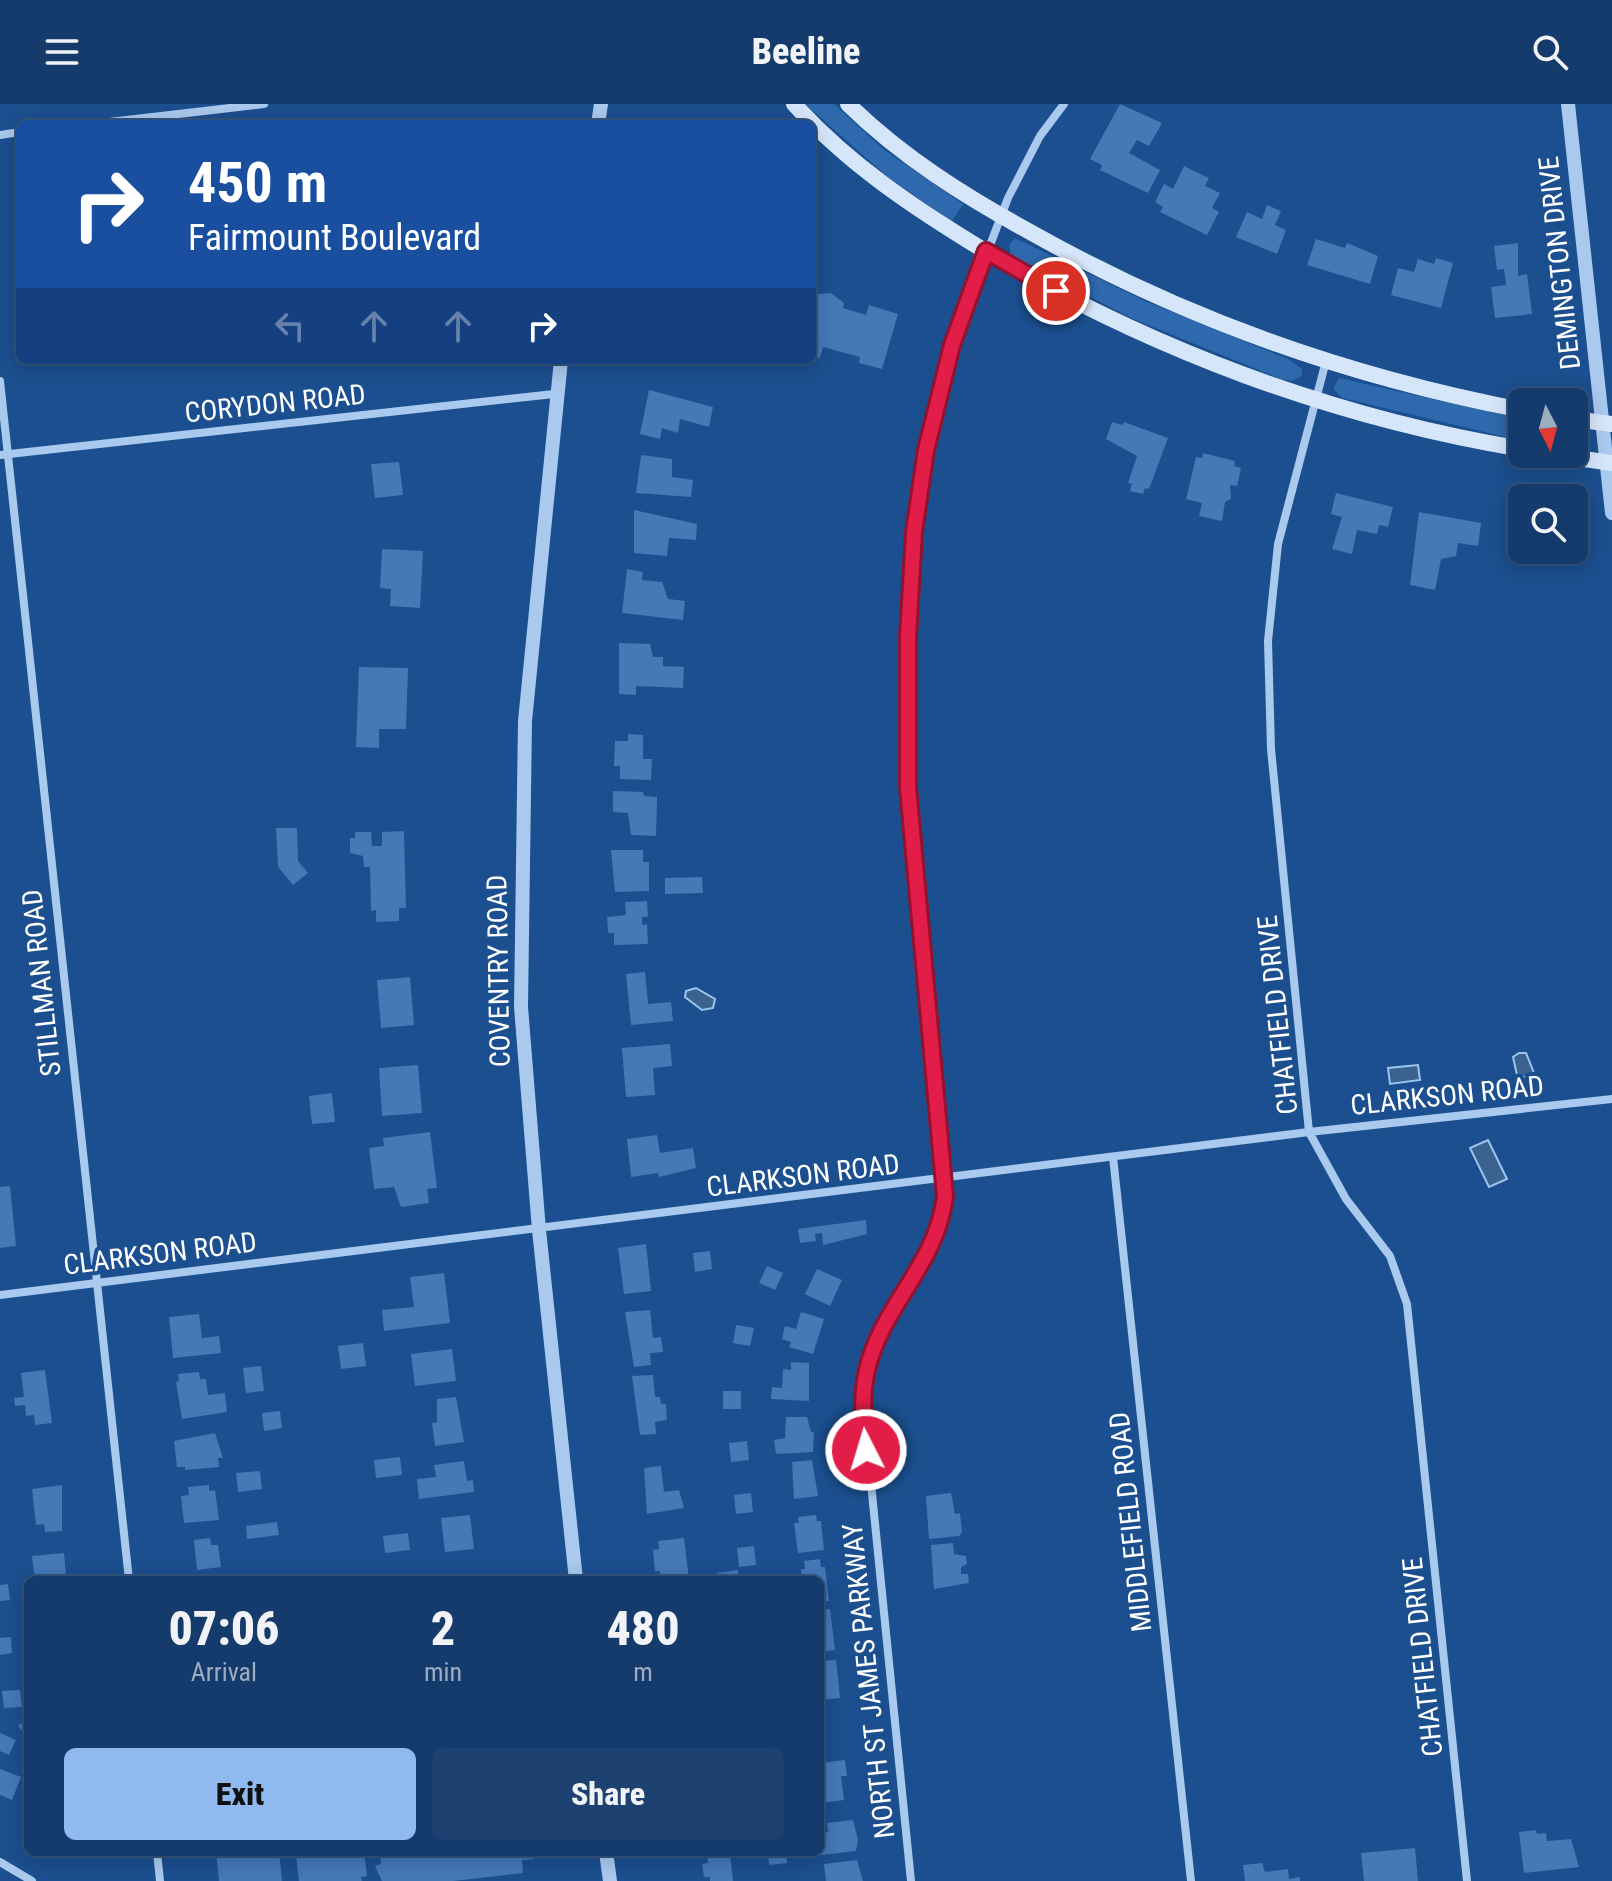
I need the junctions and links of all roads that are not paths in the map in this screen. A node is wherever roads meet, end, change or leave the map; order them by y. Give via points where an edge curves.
1 (264, 104) edge
2 (794, 104) edge
3 (848, 104) edge
4 (1064, 104) edge
5 (1568, 104) edge
6 (126, 120) edge
7 (811, 120) edge
8 (816, 124) edge
9 (1000, 216) junction
10 (986, 251) junction
11 (1326, 361) junction
12 (560, 364) edge
13 (0, 381) edge
14 (554, 394) junction
15 (1315, 398) junction
16 (1508, 407) edge
17 (1607, 423) edge
18 (1508, 446) edge
19 (4, 455) edge
20 (1588, 460) edge
21 (1609, 463) edge
22 (1612, 513) edge
23 (1612, 1099) edge
24 (1309, 1132) junction
25 (1113, 1157) junction
26 (946, 1179) junction
27 (539, 1230) junction
28 (96, 1283) junction
29 (0, 1295) edge
30 (129, 1576) edge
31 (576, 1576) edge
32 (157, 1856) edge
33 (607, 1856) edge
34 (0, 1862) edge
35 (32, 1881) edge
36 (160, 1881) edge
37 (610, 1881) edge
38 (911, 1881) edge
39 (1191, 1881) edge
40 (1467, 1881) edge

1 - 6 street
2 - 7 main road
3 - 9 main road via 902,152
4 - 9 street, NORTH ST JAMES PARKWAY via 1040,136
5 - 17 street, DEMINGTON DRIVE
8 - 10 main road via 881,184
9 - 10 street, NORTH ST JAMES PARKWAY
9 - 11 main road via 1174,305
10 - 15 main road via 1147,335
10 - 26 street, NORTH ST JAMES PARKWAY via 952,345 926,450 914,532 908,637 908,787
11 - 15 street, CHATFIELD DRIVE
11 - 16 main road
12 - 14 street, COVENTRY ROAD
13 - 19 street, STILLMAN ROAD
14 - 19 street, CORYDON ROAD
14 - 27 street, COVENTRY ROAD via 521,813 522,1031
15 - 18 main road
15 - 24 street, CHATFIELD DRIVE via 1278,544 1268,641 1271,749
17 - 21 street, DEMINGTON DRIVE
19 - 28 street, STILLMAN ROAD
20 - 21 main road
21 - 22 street, DEMINGTON DRIVE
23 - 24 street, CLARKSON ROAD
24 - 25 street, CLARKSON ROAD
24 - 40 street, CHATFIELD DRIVE via 1346,1199 1390,1256 1407,1304
25 - 26 street, CLARKSON ROAD
25 - 39 street, MIDDLEFIELD ROAD
26 - 27 street, CLARKSON ROAD
26 - 38 street, NORTH ST JAMES PARKWAY via 943,1218 934,1243 877,1340 863,1395
27 - 28 street, CLARKSON ROAD
27 - 31 street, COVENTRY ROAD
28 - 29 street, CLARKSON ROAD
28 - 30 street, STILLMAN ROAD
32 - 36 street
33 - 37 street
34 - 35 street

